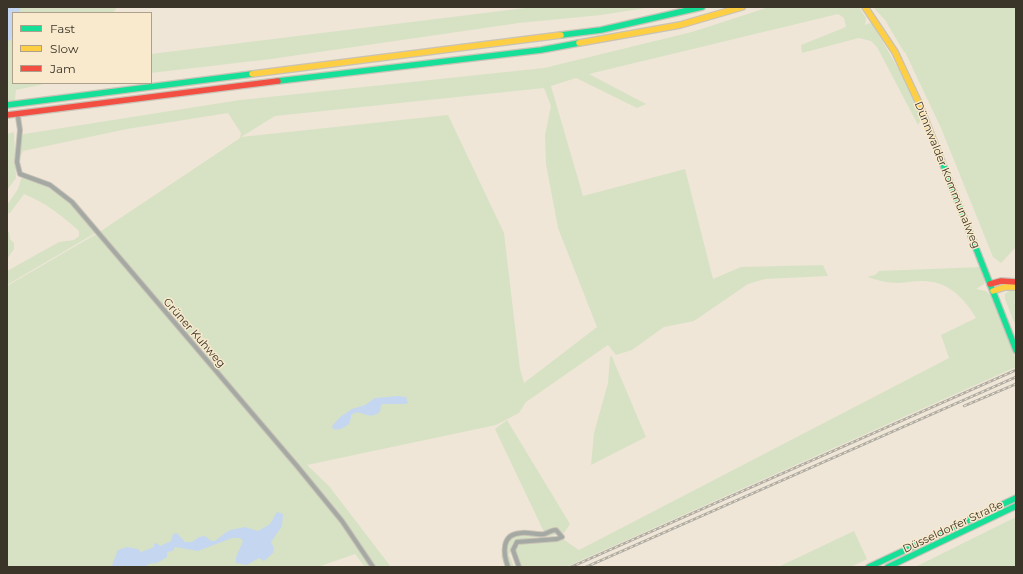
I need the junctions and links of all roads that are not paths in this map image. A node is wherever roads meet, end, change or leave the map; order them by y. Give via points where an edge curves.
1 (702, 7) edge
2 (742, 7) edge
3 (865, 7) edge
4 (7, 105) edge
5 (7, 115) edge
6 (18, 117) dead end
7 (1016, 282) edge
8 (990, 284) junction
9 (1016, 287) edge
10 (993, 291) junction
11 (1016, 350) edge
12 (1016, 498) edge
13 (1016, 506) edge
14 (373, 567) edge
15 (508, 567) edge
16 (519, 567) edge
17 (869, 567) edge
18 (888, 567) edge

1 - 4 main road via 601,30
2 - 5 main road via 680,25 541,50
3 - 8 main road, Dünnwalder Kommunalweg via 888,40 910,82
6 - 14 street, Grüner Kuhweg via 20,130 17,162 20,174 42,181 72,202 297,466 342,521
7 - 8 main road via 1001,280
8 - 10 main road, Dünnwalder Kommunalweg
9 - 10 main road via 1004,287
10 - 11 main road, Dünnwalder Kommunalweg
12 - 17 main road, Düsseldorfer Straße
13 - 18 main road, Düsseldorfer Straße
15 - 16 street via 504,557 504,546 512,536 521,533 543,534 553,530 560,534 562,537 557,539 517,542 513,550

